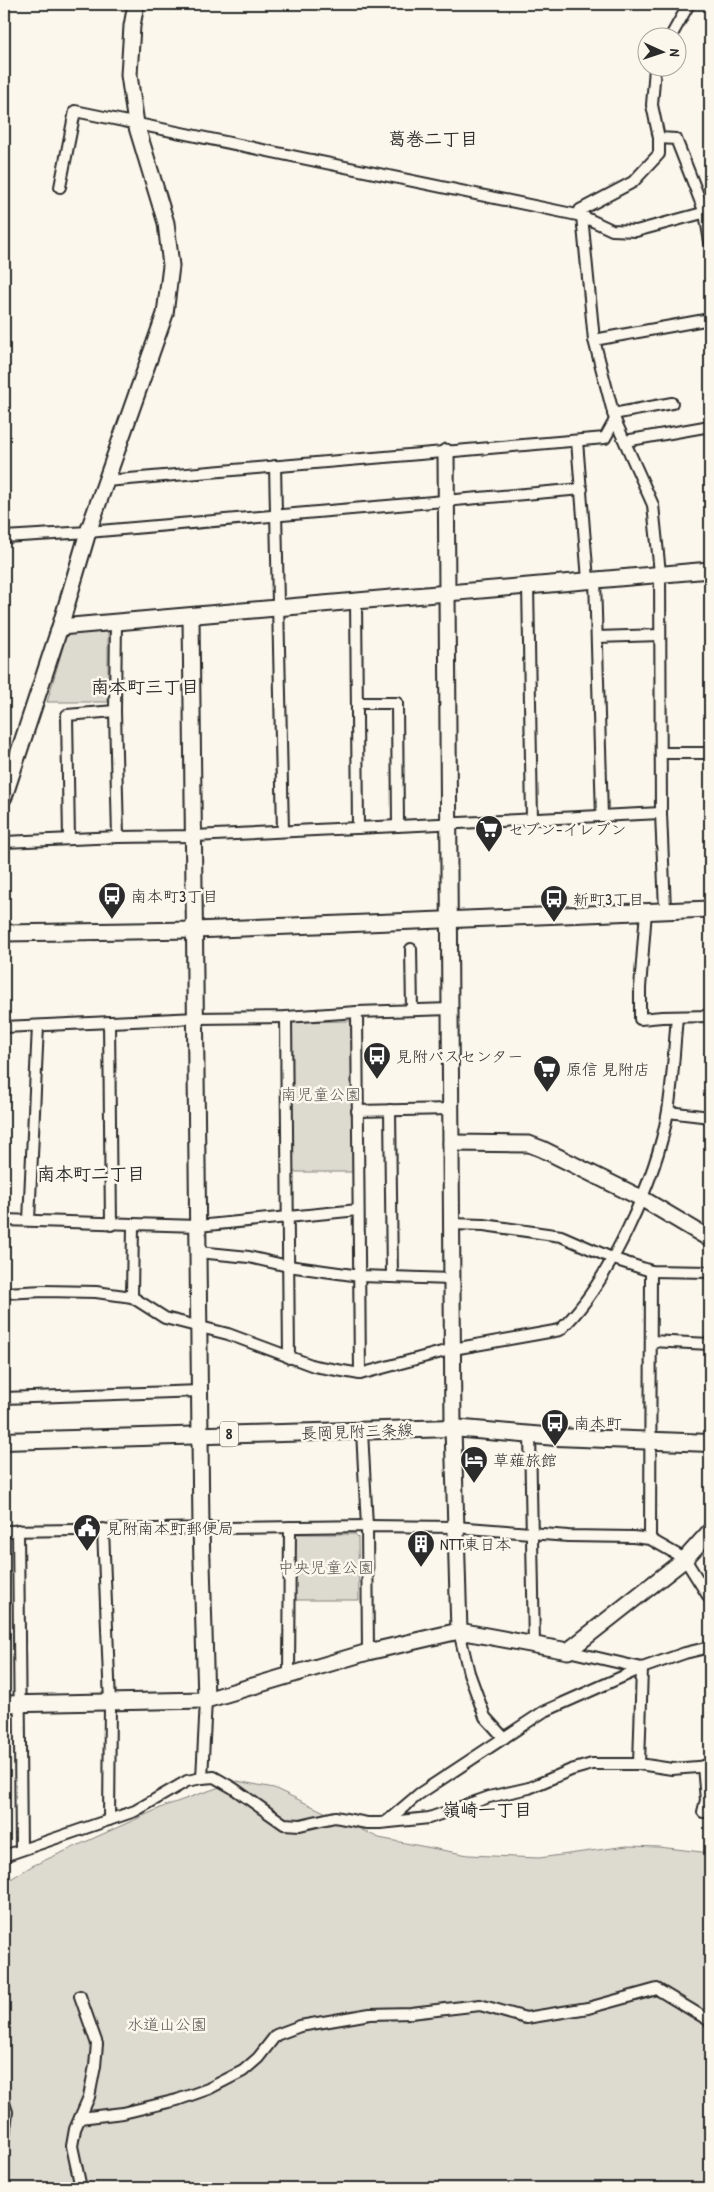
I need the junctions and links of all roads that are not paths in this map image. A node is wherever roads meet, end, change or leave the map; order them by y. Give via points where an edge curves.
1 (136, 4) edge
2 (690, 4) edge
3 (676, 28) edge
4 (654, 78) edge
5 (136, 124) junction
6 (659, 138) junction
7 (60, 187) dead end
8 (707, 212) edge
9 (581, 213) junction
10 (710, 242) edge
11 (710, 319) edge
12 (594, 340) junction
13 (672, 403) dead end
14 (614, 417) junction
15 (710, 426) edge
16 (577, 441) junction
17 (624, 441) junction
18 (446, 452) junction
19 (275, 466) junction
20 (106, 481) junction
21 (582, 489) junction
22 (446, 500) junction
23 (276, 515) junction
24 (88, 532) junction
25 (4, 537) edge
26 (710, 570) edge
27 (660, 574) junction
28 (591, 580) junction
29 (528, 585) junction
30 (447, 593) junction
31 (356, 601) junction
32 (278, 608) junction
33 (191, 616) junction
34 (116, 622) junction
35 (60, 627) junction
36 (660, 635) junction
37 (597, 637) junction
38 (357, 703) junction
39 (115, 711) junction
40 (661, 753) junction
41 (710, 753) edge
42 (4, 796) edge
43 (661, 813) junction
44 (602, 816) junction
45 (532, 819) junction
46 (449, 823) junction
47 (398, 826) junction
48 (358, 828) junction
49 (283, 832) junction
50 (194, 836) junction
51 (118, 837) junction
52 (69, 839) junction
53 (4, 842) edge
54 (710, 909) edge
55 (665, 910) junction
56 (646, 911) junction
57 (449, 920) junction
58 (195, 930) junction
59 (4, 933) edge
60 (411, 949) dead end
61 (450, 1009) junction
62 (412, 1010) junction
63 (356, 1012) junction
64 (710, 1016) edge
65 (286, 1017) junction
66 (677, 1017) junction
67 (196, 1018) junction
68 (108, 1022) junction
69 (38, 1026) junction
70 (4, 1027) edge
71 (451, 1109) junction
72 (390, 1110) junction
73 (357, 1111) junction
74 (668, 1112) junction
75 (710, 1117) edge
76 (451, 1143) junction
77 (641, 1198) junction
78 (358, 1210) junction
79 (286, 1218) junction
80 (4, 1220) edge
81 (29, 1220) junction
82 (111, 1224) junction
83 (451, 1224) junction
84 (133, 1225) junction
85 (198, 1226) junction
86 (710, 1239) edge
87 (198, 1252) junction
88 (614, 1259) junction
89 (288, 1266) junction
90 (651, 1271) junction
91 (710, 1272) edge
92 (360, 1276) junction
93 (392, 1277) junction
94 (452, 1279) junction
95 (4, 1293) edge
96 (132, 1297) junction
97 (199, 1325) junction
98 (651, 1341) junction
99 (710, 1344) edge
100 (453, 1349) junction
101 (289, 1358) junction
102 (360, 1374) junction
103 (200, 1391) junction
104 (4, 1398) edge
105 (453, 1428) junction
106 (362, 1431) junction
107 (530, 1434) junction
108 (200, 1435) junction
109 (651, 1440) junction
110 (4, 1441) edge
111 (710, 1443) edge
112 (366, 1526) junction
113 (290, 1527) junction
114 (456, 1527) junction
115 (201, 1528) junction
116 (103, 1529) junction
117 (18, 1530) junction
118 (4, 1531) edge
119 (710, 1531) edge
120 (534, 1534) junction
121 (650, 1539) junction
122 (685, 1559) junction
123 (710, 1599) edge
124 (459, 1631) junction
125 (534, 1644) junction
126 (710, 1647) edge
127 (568, 1651) junction
128 (368, 1652) junction
129 (642, 1668) junction
130 (289, 1674) junction
131 (206, 1700) junction
132 (110, 1703) junction
133 (4, 1704) edge
134 (21, 1704) junction
135 (504, 1738) junction
136 (639, 1764) junction
137 (707, 1766) edge
138 (202, 1778) junction
139 (710, 1812) edge
140 (109, 1820) junction
141 (386, 1822) junction
142 (21, 1850) junction
143 (4, 1856) edge
144 (80, 1996) dead end
145 (710, 2021) edge
146 (4, 2103) edge
147 (80, 2118) junction
148 (4, 2137) edge
149 (81, 2188) edge

1 - 5 street via 130,75
2 - 3 street
4 - 6 street via 652,105
5 - 7 street via 75,111
5 - 9 street
5 - 20 street via 166,223 171,266 165,314
6 - 8 street via 676,140
6 - 9 street via 659,154 633,182
8 - 9 street via 636,231 612,230
8 - 10 street
9 - 12 street
11 - 12 street
12 - 14 street
13 - 14 street
14 - 16 street via 606,438
14 - 17 street
15 - 17 street
16 - 18 street
16 - 21 street
17 - 27 street via 652,505
18 - 19 street
18 - 22 street
19 - 20 street
19 - 23 street
20 - 24 street
21 - 22 street
21 - 28 street
22 - 23 street
22 - 30 street
23 - 24 street
23 - 32 street
24 - 25 street
24 - 35 street
26 - 27 street
27 - 28 street
27 - 36 street
28 - 29 street
28 - 37 street
29 - 30 street
29 - 45 street
30 - 31 street
30 - 46 street
31 - 32 street
31 - 38 street
32 - 33 street
32 - 49 street
33 - 34 street
33 - 50 street
34 - 35 street
34 - 39 street
35 - 42 street
36 - 37 street
36 - 40 street
37 - 44 street
38 - 47 street via 397,703
38 - 48 street
39 - 51 street
39 - 52 street via 67,715
40 - 41 street
40 - 43 street
43 - 44 street
43 - 55 street
44 - 45 street
45 - 46 street
46 - 47 street
46 - 57 street
47 - 48 street
48 - 49 street
49 - 50 street
50 - 51 street
50 - 58 street
51 - 52 street
52 - 53 street
54 - 55 street
55 - 56 street
56 - 57 street
56 - 66 street via 640,1019
57 - 58 street
57 - 61 street
58 - 59 street
58 - 67 street
60 - 62 street
61 - 62 street
61 - 71 street
62 - 63 street
63 - 65 street
63 - 73 street
64 - 66 street
65 - 67 street
65 - 79 street
66 - 74 street
67 - 68 street
67 - 85 street
68 - 69 street
68 - 82 street
69 - 70 street
69 - 81 street
71 - 72 street
71 - 76 street
72 - 73 street
72 - 93 street
73 - 78 street
74 - 75 street
74 - 77 street
76 - 77 street via 529,1144
76 - 83 street
77 - 86 street
77 - 88 street
78 - 79 street
78 - 92 street
79 - 85 street
79 - 89 street
80 - 81 street
81 - 82 street
82 - 84 street
83 - 88 street via 484,1225 561,1236
83 - 94 street
84 - 85 street
84 - 96 street
85 - 87 street
87 - 89 street via 249,1257
87 - 97 street
88 - 90 street
88 - 100 street via 570,1321 560,1330
89 - 92 street
89 - 101 street
90 - 91 street
90 - 98 street
92 - 93 street
92 - 102 street
93 - 94 street
94 - 100 street
95 - 96 street via 87,1292
96 - 97 street via 165,1318
97 - 101 street
97 - 103 street
98 - 99 street
98 - 109 street
100 - 102 street
100 - 105 street
101 - 102 street
103 - 104 street
103 - 108 street
105 - 106 main road, 長岡見附三条線 / 8
105 - 107 main road, 長岡見附三条線 / 8
105 - 114 street
106 - 108 main road, 長岡見附三条線 / 8
106 - 112 street
107 - 109 main road, 長岡見附三条線 / 8
107 - 120 street
108 - 110 main road, 長岡見附三条線 / 8
108 - 115 street
109 - 111 main road, 長岡見附三条線 / 8
109 - 121 street
112 - 113 street
112 - 114 street
112 - 128 street
113 - 115 street
113 - 130 street
114 - 120 street
114 - 124 street
115 - 116 street
115 - 131 street
116 - 117 street
116 - 132 street
117 - 118 street
117 - 134 street
119 - 122 street
120 - 121 street
120 - 125 street
121 - 122 street
122 - 123 street
122 - 127 street
124 - 125 street
124 - 128 street
124 - 135 street via 469,1673 485,1717
125 - 127 street
126 - 129 street
127 - 129 street
128 - 130 street
129 - 135 street via 543,1712
129 - 136 street
130 - 131 street
131 - 132 street
131 - 138 street
132 - 134 street
132 - 140 street
133 - 134 street
134 - 142 street
135 - 141 street via 418,1794
136 - 137 street via 672,1769
136 - 141 street via 592,1764 529,1788 489,1797 429,1818
137 - 139 street via 703,1812
138 - 140 street via 187,1781 135,1811
138 - 141 street via 214,1778 234,1788 284,1824 300,1825 335,1817 367,1823
140 - 142 street
142 - 143 street
144 - 147 street via 97,2044 89,2097
145 - 147 street via 661,1989 588,2008 526,2018 480,2005 370,2014 307,2025 282,2033 273,2038 243,2071 208,2089 123,2113
146 - 148 street via 8,2112
147 - 149 street via 72,2146

